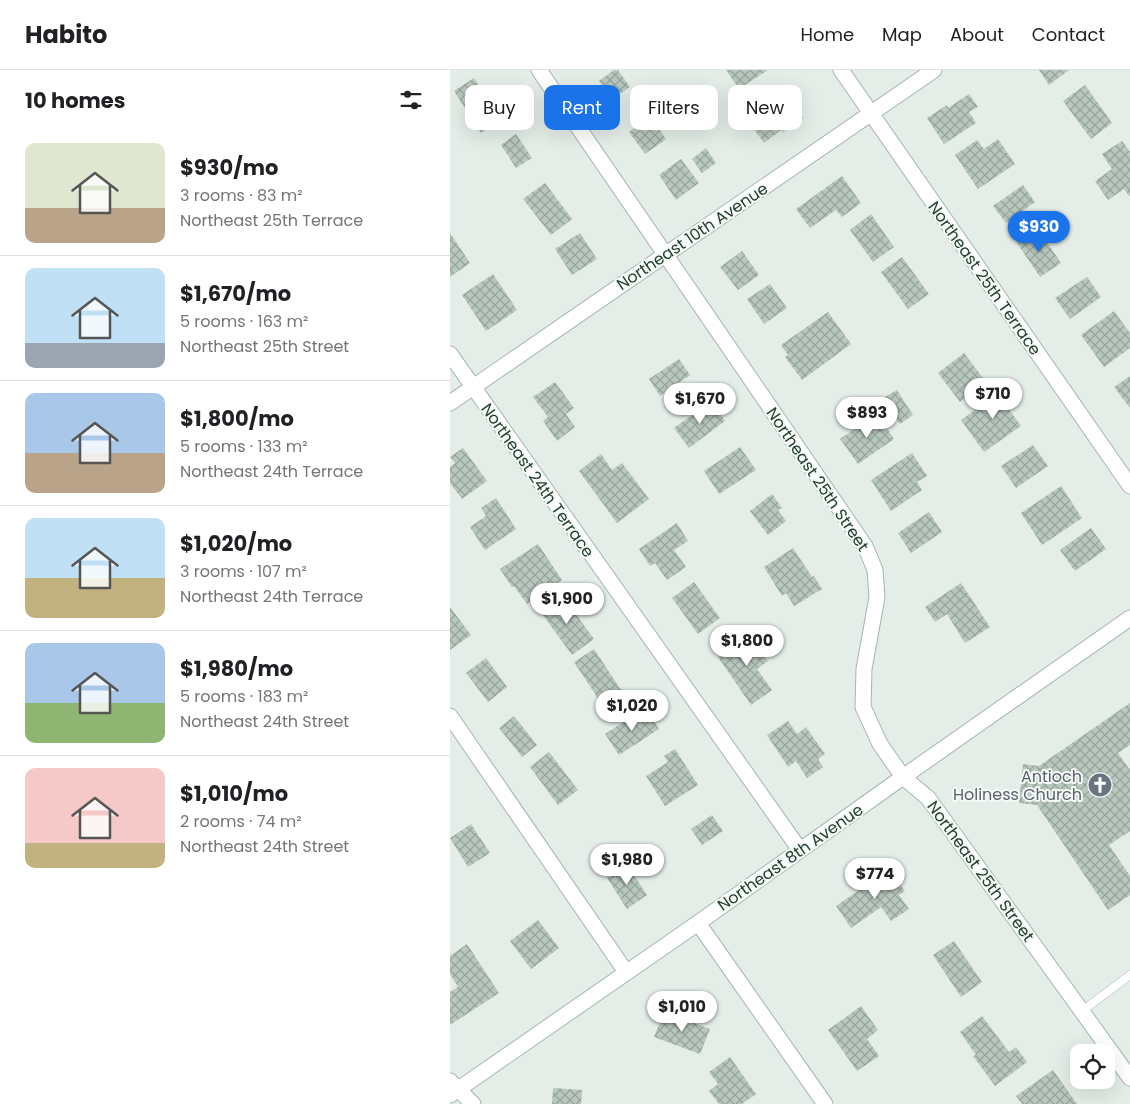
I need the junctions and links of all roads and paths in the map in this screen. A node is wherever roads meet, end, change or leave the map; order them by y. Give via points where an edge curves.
1 (539, 70) edge
2 (841, 70) edge
3 (934, 70) edge
4 (871, 114) junction
5 (665, 254) junction
6 (450, 354) edge
7 (473, 387) junction
8 (450, 403) edge
9 (1130, 486) edge
10 (1129, 622) edge
11 (450, 716) edge
12 (903, 777) junction
13 (800, 850) junction
14 (698, 923) junction
15 (626, 972) junction
16 (1130, 975) edge
17 (1082, 1011) junction
18 (1130, 1078) edge
19 (453, 1088) edge
20 (473, 1104) edge
21 (825, 1104) edge

1 - 5 street, Northeast 25th Street
2 - 4 street, Northeast 25th Terrace
3 - 4 street, Northeast 10th Avenue
4 - 5 street, Northeast 10th Avenue
4 - 9 street, Northeast 25th Terrace
5 - 7 street, Northeast 10th Avenue
5 - 12 street, Northeast 25th Street via 865,546 875,570 877,597 864,669 863,707 880,744
6 - 7 street, Northeast 24th Terrace
7 - 8 street, Northeast 10th Avenue
7 - 13 street, Northeast 24th Terrace
10 - 12 street, Northeast 8th Avenue
11 - 15 street
12 - 13 street, Northeast 8th Avenue
12 - 17 street, Northeast 25th Street via 928,798
13 - 14 street, Northeast 8th Avenue
14 - 15 street, Northeast 8th Avenue
14 - 21 street
15 - 19 street, Northeast 8th Avenue
16 - 17 lane
17 - 18 street, Northeast 25th Street
19 - 20 street

